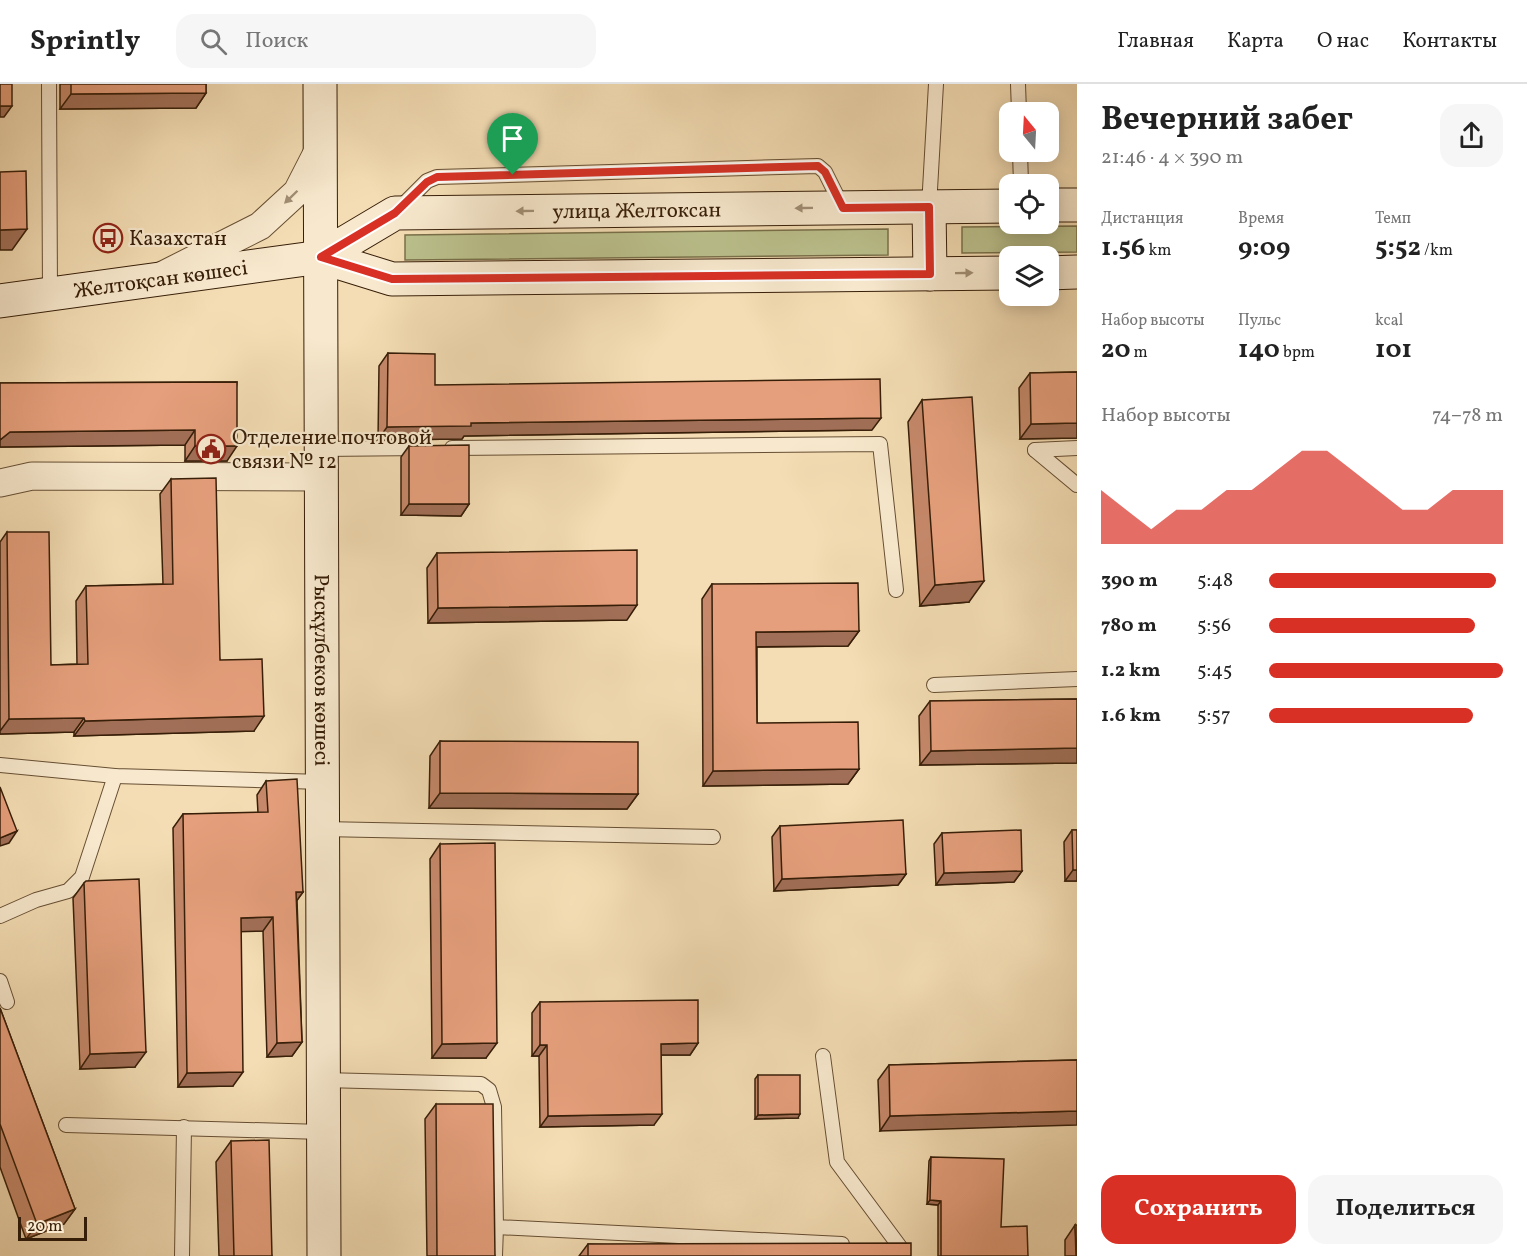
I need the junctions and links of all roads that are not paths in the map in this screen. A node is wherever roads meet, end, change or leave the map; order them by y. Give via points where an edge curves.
1 (49, 84) edge
2 (320, 84) edge
3 (936, 84) edge
4 (1018, 84) edge
5 (1019, 102) edge
6 (320, 147) junction
7 (1059, 205) edge
8 (1077, 205) edge
9 (999, 206) edge
10 (929, 207) junction
11 (321, 257) junction
12 (1077, 272) edge
13 (999, 273) edge
14 (1059, 273) edge
15 (930, 274) junction
16 (153, 280) junction
17 (50, 294) junction
18 (0, 301) edge
19 (1077, 448) edge
20 (321, 463) junction
21 (0, 483) edge
22 (1077, 484) edge
23 (896, 590) dead end
24 (1077, 679) edge
25 (934, 684) dead end
26 (0, 765) edge
27 (115, 776) junction
28 (323, 782) junction
29 (322, 829) junction
30 (713, 837) dead end
31 (0, 916) edge
32 (0, 981) edge
33 (6, 1002) dead end
34 (823, 1056) dead end
35 (323, 1080) junction
36 (66, 1125) dead end
37 (184, 1127) junction
38 (323, 1132) junction
39 (496, 1227) junction
40 (852, 1245) edge
41 (876, 1246) edge
42 (900, 1251) edge
43 (182, 1256) edge
44 (324, 1256) edge
45 (495, 1256) edge

1 - 17 lane
2 - 6 main road, Рысқұлбеков көшесі
3 - 10 lane
4 - 5 lane
6 - 11 main road, Рысқұлбеков көшесі
6 -> 16 street via 297,192 260,226
7 - 8 main road
9 - 10 main road, улица Желтоксан
10 - 11 main road, улица Желтоксан via 395,213
10 - 15 main road
11 - 15 main road via 392,279
11 - 16 main road, Желтоқсан көшесі
11 - 20 main road, Рысқұлбеков көшесі
12 - 14 main road
15 -> 13 main road
16 - 17 main road, Желтоқсан көшесі
17 - 18 main road, Желтоқсан көшесі
19 - 22 lane via 1035,450
20 - 21 street via 32,476
20 - 23 lane via 880,444
20 - 28 main road, Рысқұлбеков көшесі
24 - 25 lane
26 - 27 lane
27 - 28 lane
27 - 31 lane via 82,877 68,891
28 - 29 main road, Рысқұлбеков көшесі
29 - 30 lane
29 - 35 main road, Рысқұлбеков көшесі
32 - 33 lane
34 - 42 lane via 837,1162
35 - 38 main road, Рысқұлбеков көшесі
35 - 39 lane via 481,1084 489,1090 494,1107
36 - 37 lane
37 - 38 lane
37 - 43 lane
38 - 44 main road, Рысқұлбеков көшесі
39 - 40 lane
39 - 45 lane
41 - 42 lane

